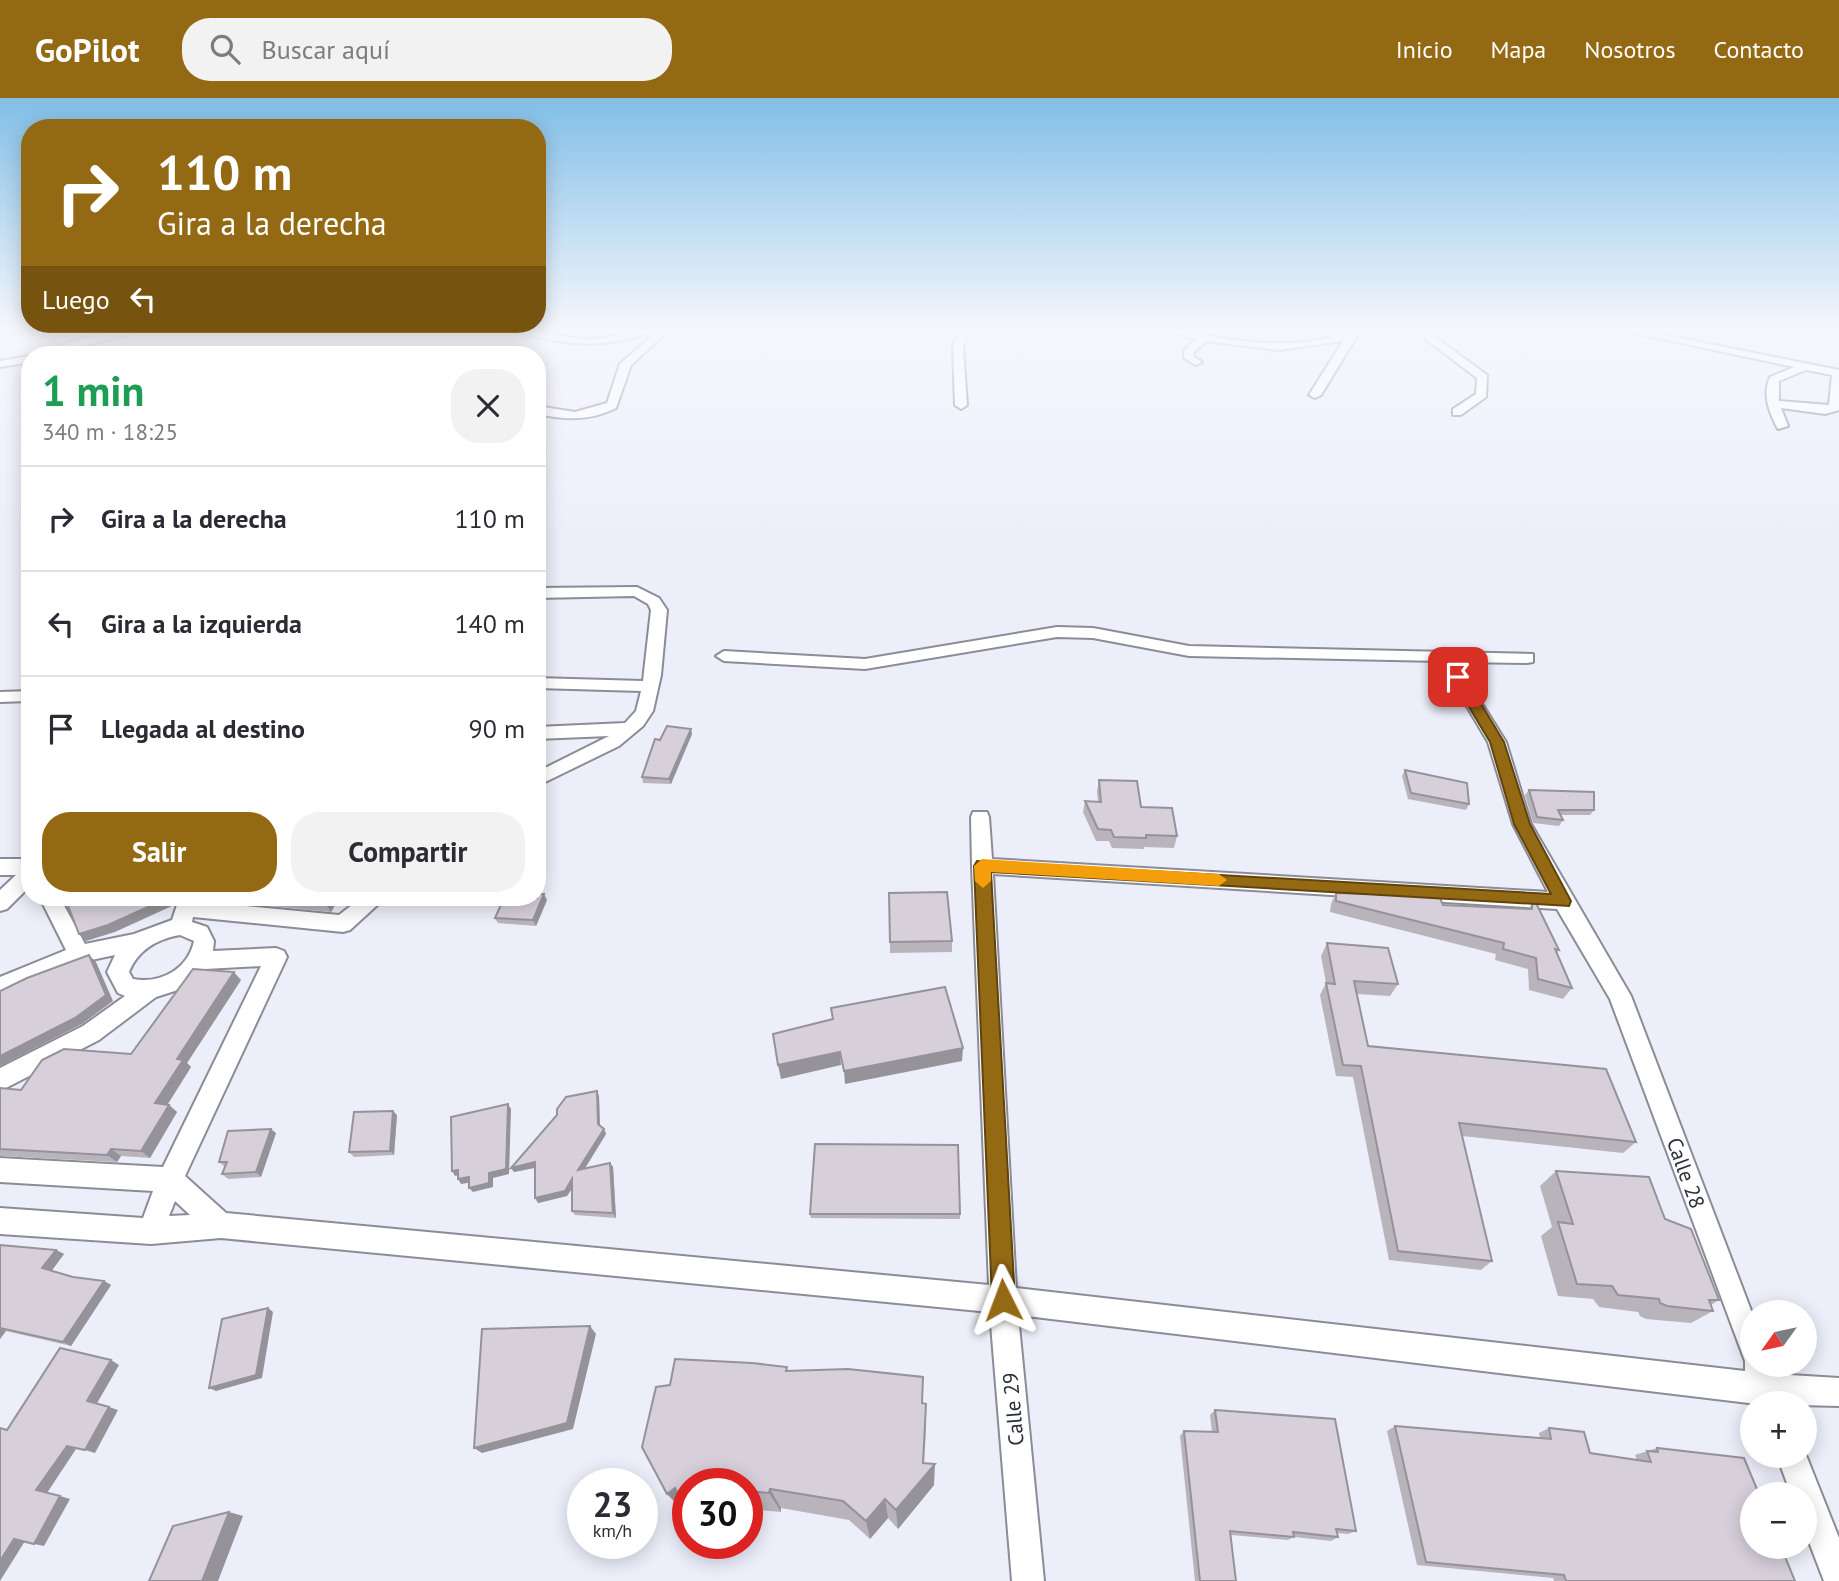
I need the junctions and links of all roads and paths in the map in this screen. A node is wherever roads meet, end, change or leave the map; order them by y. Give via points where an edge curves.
1 (615, 397) edge
2 (961, 397) edge
3 (1479, 397) edge
4 (1772, 397) edge
5 (1836, 397) edge
6 (1773, 404) junction
7 (961, 405) dead end
8 (546, 412) edge
9 (1457, 412) dead end
10 (1782, 426) dead end
11 (546, 593) edge
12 (724, 656) dead end
13 (1445, 656) junction
14 (1527, 658) dead end
15 (546, 683) edge
16 (649, 686) junction
17 (21, 696) edge
18 (0, 697) edge
19 (631, 729) junction
20 (546, 733) edge
21 (546, 775) edge
22 (980, 817) dead end
23 (982, 866) junction
24 (0, 867) edge
25 (21, 867) edge
26 (21, 882) edge
27 (1563, 901) junction
28 (0, 903) edge
29 (55, 906) edge
30 (365, 906) edge
31 (183, 911) edge
32 (139, 941) junction
33 (79, 954) junction
34 (199, 960) junction
35 (0, 987) edge
36 (149, 990) junction
37 (0, 1080) edge
38 (0, 1170) edge
39 (170, 1180) junction
40 (0, 1221) edge
41 (221, 1225) junction
42 (151, 1231) junction
43 (1003, 1300) junction
44 (1740, 1318) edge
45 (1765, 1386) edge
46 (1839, 1392) edge
47 (1797, 1468) edge
48 (1839, 1579) edge
49 (1028, 1581) edge

1 - 8 street via 612,405 601,411 573,417
2 - 7 street
3 - 9 street
4 - 6 street
5 - 6 street via 1835,407 1825,410
6 - 10 street
11 - 16 street via 636,591 654,601 659,610
12 - 13 street via 865,664 1057,632 1093,633 1189,651
13 - 14 street
13 - 27 street, Calle 28 via 1497,742 1522,824
15 - 16 street
16 - 19 street via 644,711
17 - 18 street
19 - 20 street
19 - 21 street
22 - 23 street, Calle 29
23 - 27 street
23 - 43 street, Calle 29
24 - 25 street
26 - 28 street
27 - 44 street, Calle 28 via 1620,996
29 - 33 street
30 - 31 street via 343,924
31 - 32 street via 160,931
31 - 34 street via 200,933 204,950
32 - 33 street
32 - 36 street via 118,972 126,987
33 - 35 street
34 - 36 street via 178,980
34 - 39 street via 276,957
36 - 37 street via 91,1032
38 - 39 street
39 - 41 street
39 - 42 street
40 - 42 street
41 - 42 street
41 - 43 street
43 - 45 street
43 - 49 street, Calle 29
45 - 46 street
47 - 48 street

